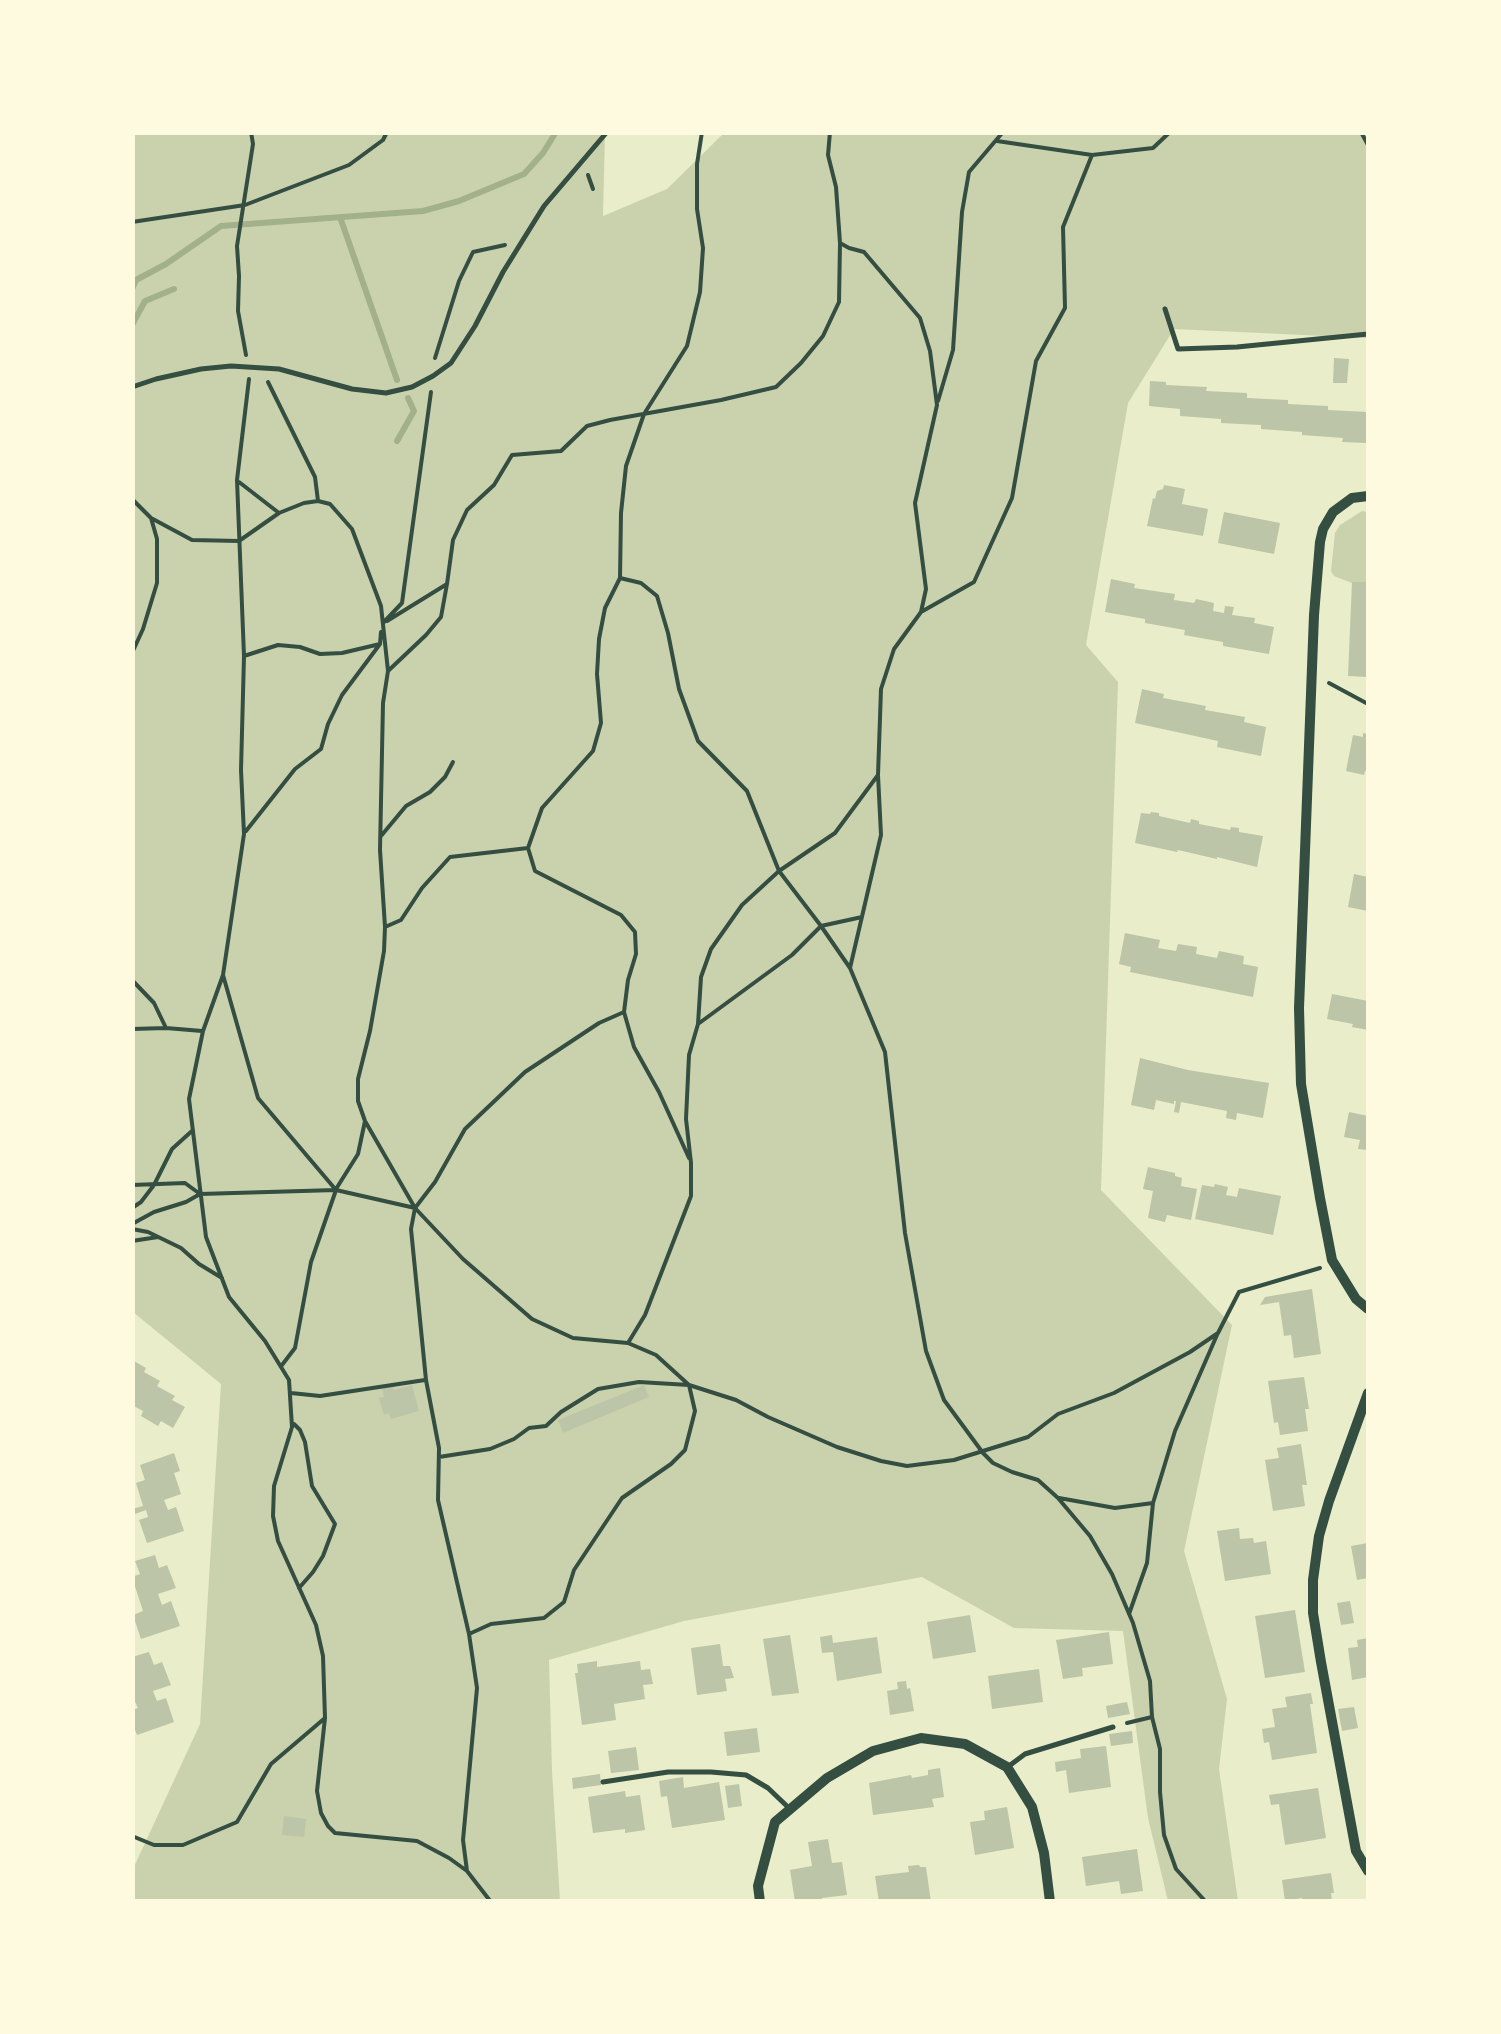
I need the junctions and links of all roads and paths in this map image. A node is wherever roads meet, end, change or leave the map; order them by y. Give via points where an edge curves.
1 (251, 132) edge
2 (387, 132) edge
3 (608, 132) edge
4 (702, 132) edge
5 (830, 132) edge
6 (1003, 132) edge
7 (1170, 132) edge
8 (1361, 132) edge
9 (995, 141) junction
10 (1368, 145) edge
11 (1092, 154) junction
12 (245, 205) junction
13 (132, 222) edge
14 (520, 243) junction
15 (840, 243) junction
16 (1165, 309) dead end
17 (1368, 334) edge
18 (249, 366) junction
19 (261, 367) junction
20 (433, 376) junction
21 (132, 387) edge
22 (937, 406) junction
23 (644, 414) junction
24 (237, 480) junction
25 (1368, 496) edge
26 (132, 499) edge
27 (318, 501) junction
28 (279, 513) junction
29 (151, 518) junction
30 (239, 541) junction
31 (620, 578) junction
32 (447, 584) junction
33 (920, 612) junction
34 (382, 623) junction
35 (380, 644) junction
36 (132, 653) edge
37 (244, 656) junction
38 (388, 671) junction
39 (1312, 675) junction
40 (1368, 704) edge
41 (454, 762) dead end
42 (878, 775) junction
43 (244, 834) junction
44 (381, 836) junction
45 (528, 848) junction
46 (779, 871) junction
47 (862, 916) junction
48 (821, 926) junction
49 (385, 928) junction
50 (850, 968) junction
51 (223, 975) junction
52 (132, 980) edge
53 (624, 1012) junction
54 (698, 1024) junction
55 (166, 1028) junction
56 (132, 1029) edge
57 (203, 1031) junction
58 (365, 1120) junction
59 (193, 1130) junction
60 (691, 1162) junction
61 (132, 1184) edge
62 (154, 1185) junction
63 (336, 1190) junction
64 (200, 1194) junction
65 (132, 1208) edge
66 (414, 1208) junction
67 (132, 1227) edge
68 (158, 1237) junction
69 (132, 1241) edge
70 (1317, 1270) dead end
71 (222, 1278) junction
72 (1368, 1309) edge
73 (1218, 1333) junction
74 (628, 1342) junction
75 (282, 1365) junction
76 (426, 1380) junction
77 (689, 1385) junction
78 (291, 1393) junction
79 (1368, 1394) edge
80 (292, 1422) junction
81 (983, 1453) junction
82 (439, 1457) junction
83 (1058, 1498) junction
84 (1153, 1503) junction
85 (299, 1588) junction
86 (1128, 1614) junction
87 (469, 1634) junction
88 (1152, 1717) junction
89 (325, 1718) junction
90 (1113, 1727) joint
91 (1007, 1768) junction
92 (603, 1782) dead end
93 (790, 1809) junction
94 (132, 1836) edge
95 (467, 1871) junction
96 (1368, 1872) edge
97 (491, 1902) edge
98 (760, 1902) edge
99 (1050, 1902) edge
100 (1206, 1902) edge

1 - 12 path
2 - 12 path via 349,165
3 - 14 lane
4 - 23 path via 700,292 688,346
5 - 15 path
6 - 9 path
7 - 11 path via 1153,148
8 - 10 path
9 - 11 path
9 - 22 path via 969,172 953,350
11 - 33 path via 1063,227 1066,308 1036,360 1012,498 974,582
12 - 13 path
12 - 18 path via 237,246 238,311
14 - 20 lane via 451,363
14 - 20 path via 473,252 458,281
15 - 22 path via 864,252 920,318
15 - 23 path via 838,302 824,336 776,387
16 - 17 lane via 1178,349
18 - 19 lane
18 - 21 lane via 201,369
18 - 24 path
19 - 20 lane via 386,393
19 - 27 path via 315,477
20 - 34 path via 402,602
22 - 33 path via 914,502 926,589
23 - 31 path via 626,466
23 - 32 path via 586,426 562,451 512,455 494,485 467,510 453,540
24 - 28 path
24 - 30 path
25 - 39 street via 1342,504 1323,529
26 - 29 path
27 - 28 path
27 - 34 path via 330,504 352,529
28 - 30 path
29 - 30 path via 192,540
29 - 36 path via 158,583
30 - 37 path
31 - 45 path via 599,638 601,724 593,751 542,808
31 - 46 path via 657,596 678,689 698,740 747,791
32 - 34 path
32 - 38 path via 441,617
33 - 42 path via 894,649 881,688
34 - 35 path
34 - 38 path
35 - 37 path via 320,654 278,645
35 - 43 path via 342,694 321,748 295,769
37 - 43 path
38 - 44 path
39 - 40 path
39 - 72 street via 1298,1008 1302,1084 1332,1260
41 - 44 path
42 - 46 path via 835,833
42 - 47 path via 882,835
43 - 51 path
44 - 49 path
45 - 49 path via 450,857 401,920
45 - 53 path via 536,872 621,915 636,932
46 - 48 path
46 - 54 path via 742,906 712,949
47 - 48 path
47 - 50 path
48 - 50 path
48 - 54 path
49 - 58 path via 358,1079
50 - 81 path via 885,1052 904,1233 926,1351 944,1400
51 - 57 path
51 - 63 path via 258,1098
52 - 55 path
53 - 60 path via 634,1047
53 - 66 path via 524,1072 464,1129
54 - 60 path via 688,1055
55 - 56 path
55 - 57 path
57 - 59 path via 190,1098
58 - 63 path via 358,1154
58 - 66 path
59 - 62 path via 172,1149
59 - 64 path
60 - 74 path via 690,1196 645,1315
61 - 62 path
62 - 64 path via 184,1183
62 - 65 path
63 - 64 path
63 - 66 path
63 - 75 path via 311,1262 295,1348
64 - 67 path
64 - 71 path via 206,1237
66 - 74 path via 532,1319 573,1338
66 - 76 path
67 - 68 path
68 - 69 path
68 - 71 path
70 - 73 path via 1240,1292
71 - 75 path via 229,1297
73 - 81 path via 1134,1384
73 - 84 path via 1175,1431
74 - 77 path via 656,1354
75 - 78 path
76 - 78 path via 320,1396
76 - 82 path
77 - 81 path via 881,1461 906,1466
77 - 82 path via 606,1386 546,1426 490,1449
77 - 87 path via 695,1410 686,1450 622,1498 574,1570 564,1602 544,1618 491,1624
78 - 80 path
79 - 96 street via 1319,1536 1313,1614 1356,1852
80 - 85 path via 273,1516
80 - 85 path via 305,1442 312,1486 335,1524 323,1556
81 - 83 path via 1038,1480
82 - 87 path via 438,1500
83 - 84 path via 1115,1508
83 - 86 path via 1097,1548
84 - 86 path via 1148,1563
85 - 89 path via 323,1656
86 - 88 path via 1150,1681
87 - 95 path via 477,1688 463,1840
88 - 90 path
88 - 100 path via 1164,1835 1176,1869
89 - 94 path via 271,1764 237,1822 183,1845 154,1845
89 - 95 path via 318,1791 328,1826 336,1833 418,1841
90 - 91 lane via 1025,1754
91 - 93 street via 965,1744 922,1738 872,1752
91 - 99 street via 1032,1807
92 - 93 lane via 668,1772 746,1775
93 - 98 street via 775,1822
95 - 97 path

